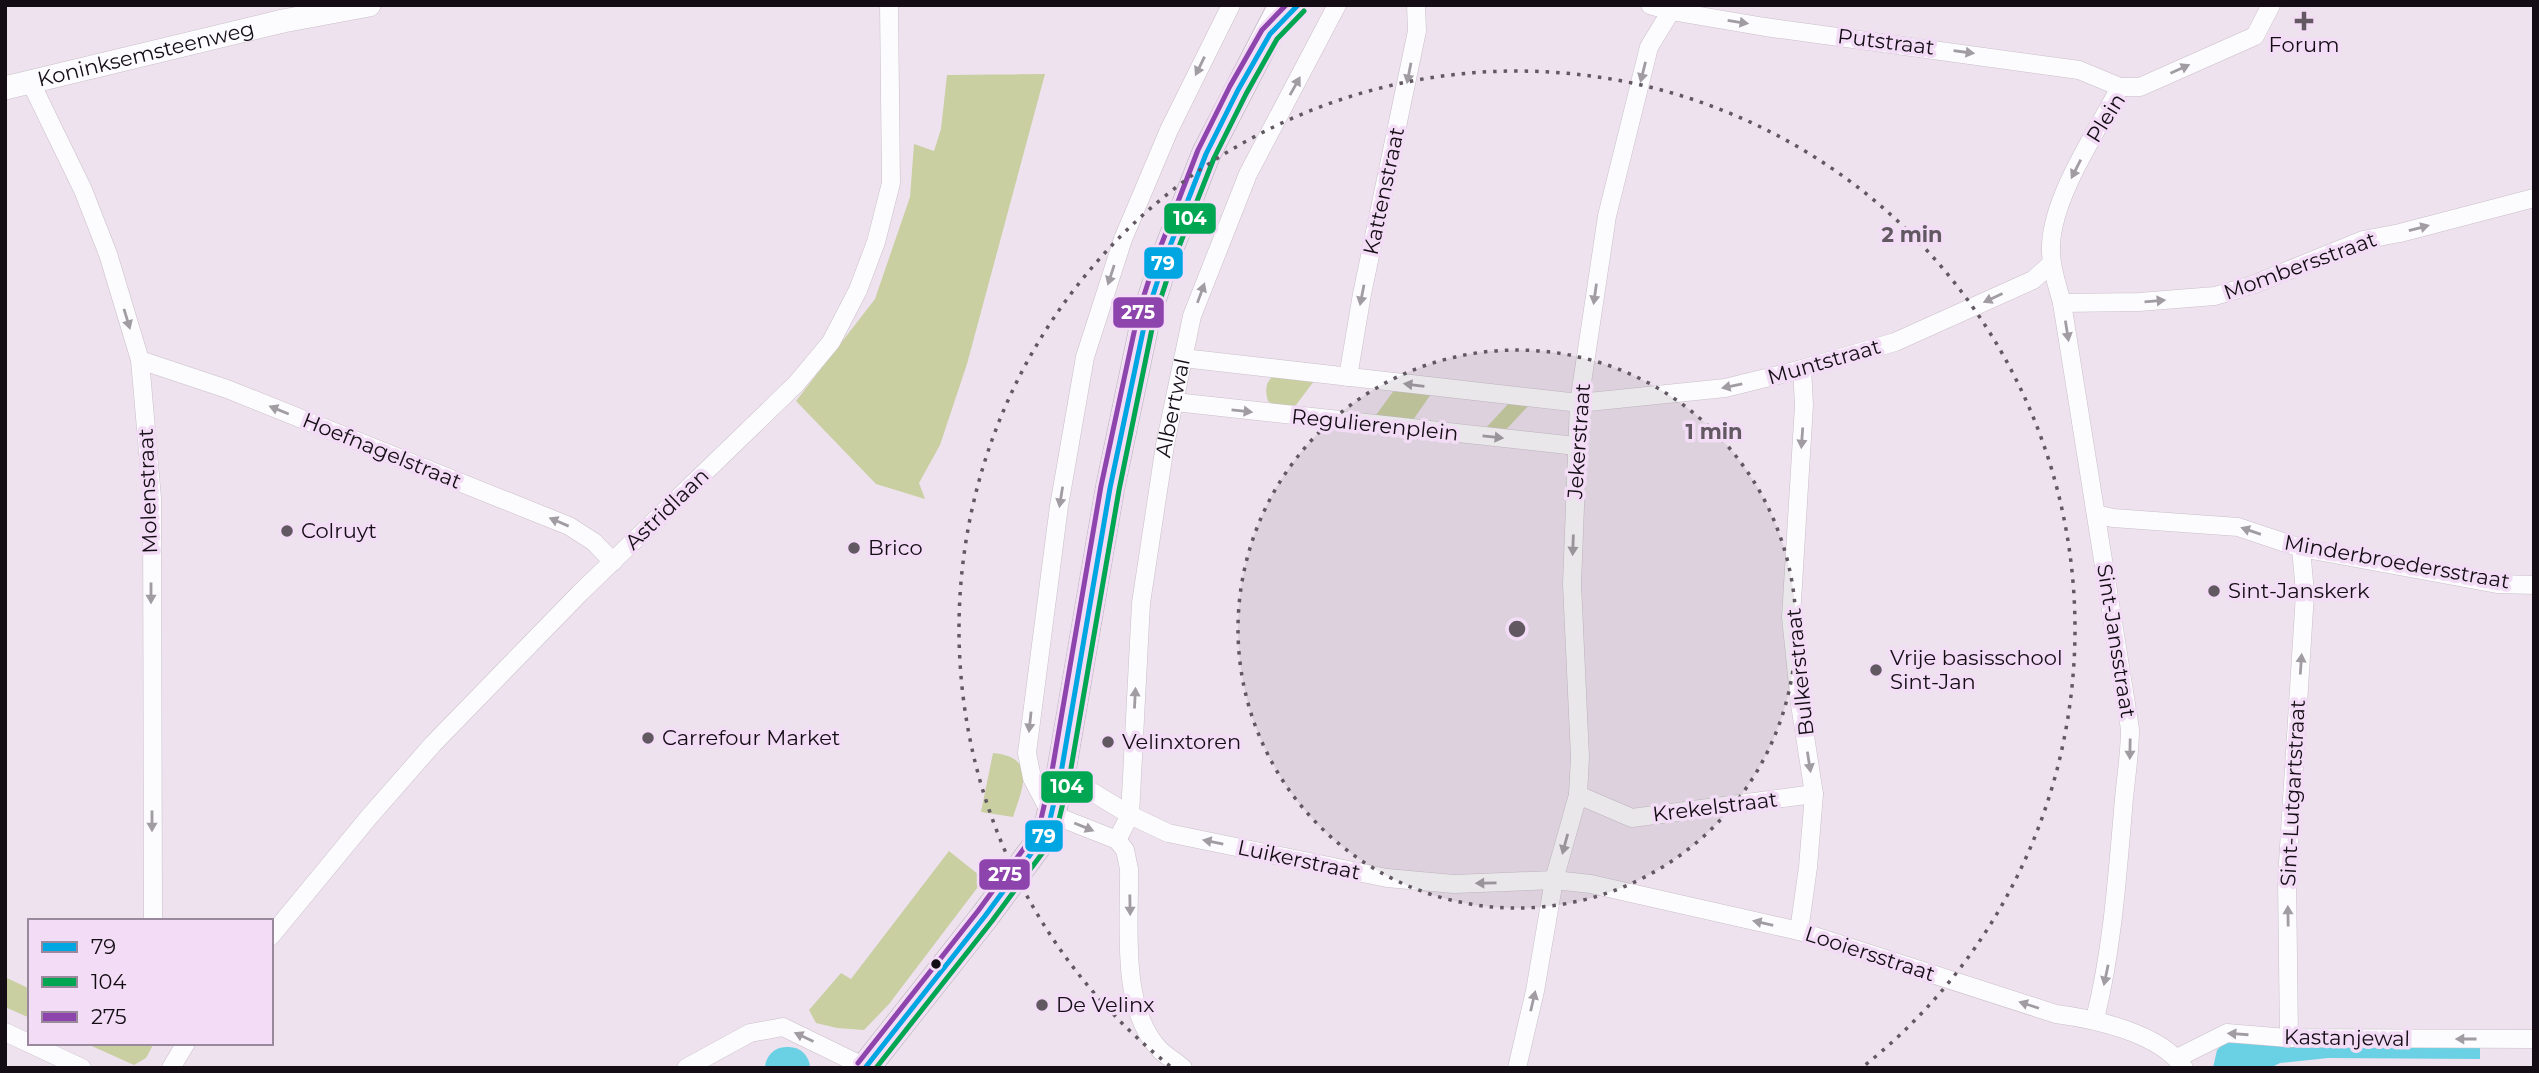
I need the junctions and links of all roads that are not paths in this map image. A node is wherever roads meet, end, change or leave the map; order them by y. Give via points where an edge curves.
1 (369, 5) edge
2 (889, 5) edge
3 (1230, 5) edge
4 (1283, 5) edge
5 (1298, 5) edge
6 (1337, 5) edge
7 (1416, 5) edge
8 (1650, 5) edge
9 (2271, 5) edge
10 (1671, 11) junction
11 (1270, 34) junction
12 (31, 83) junction
13 (2120, 87) junction
14 (5, 88) edge
15 (2534, 198) edge
16 (2051, 264) junction
17 (2062, 303) junction
18 (1184, 358) junction
19 (140, 360) junction
20 (1802, 369) junction
21 (1348, 377) junction
22 (1175, 402) junction
23 (1579, 404) junction
24 (1576, 446) junction
25 (2096, 514) junction
26 (2301, 548) junction
27 (613, 562) junction
28 (2534, 585) edge
29 (1062, 773) junction
30 (1814, 794) junction
31 (1578, 795) junction
32 (1051, 814) junction
33 (1130, 815) junction
34 (1117, 840) junction
35 (1554, 880) junction
36 (153, 919) edge
37 (1799, 931) junction
38 (273, 934) edge
39 (2095, 1019) junction
40 (5, 1032) edge
41 (2289, 1038) junction
42 (2534, 1039) edge
43 (28, 1043) edge
44 (33, 1045) edge
45 (185, 1045) edge
46 (2181, 1063) edge
47 (866, 1067) edge
48 (82, 1068) edge
49 (171, 1068) edge
50 (686, 1068) edge
51 (1183, 1068) edge
52 (1517, 1068) edge

1 - 12 street, Koninksemsteenweg via 283,21
2 - 27 street, Astridlaan via 891,183 876,242 846,315 831,342 796,384
3 -> 32 street via 1148,178 1084,357 1027,752 1032,778
4 - 11 main road
5 - 11 main road
18 -> 6 street, Albertwal via 1192,316 1248,174
7 -> 21 street, Kattenstraat via 1415,43
8 - 10 street, Putstraat
13 -> 9 street, Plein via 2140,87 2255,36
10 -> 13 street, Putstraat via 2079,70
10 -> 23 street, Jekerstraat via 1649,47 1607,216
11 - 29 main road via 1206,154 1146,317 1110,488
12 - 14 street, Koninksemsteenweg
12 -> 19 street, Molenstraat via 83,190
13 -> 16 street, Plein via 2067,188 2051,242
17 -> 15 street, Mombersstraat via 2215,296 2363,240
16 - 17 street, Sint-Jansstraat
16 -> 20 street, Muntstraat via 2033,280 1895,342
17 -> 25 street, Sint-Jansstraat
18 - 21 street, Regulierenplein
18 - 22 street, Albertwal
27 -> 19 street, Hoefnagelstraat via 569,526 228,389
19 -> 36 street, Molenstraat via 152,498
20 -> 23 street, Muntstraat via 1725,388
20 -> 30 street, Bulkerstraat via 1804,405 1791,617
23 -> 21 street, Regulierenplein
22 -> 24 street, Regulierenplein
33 -> 22 street, Albertwal via 1141,603
23 - 24 street, Jekerstraat
24 -> 31 street, Jekerstraat via 1572,584
26 -> 25 street, Minderbroedersstraat via 2238,527
25 -> 39 street, Sint-Jansstraat via 2130,729 2130,763 2109,956
26 - 28 street, Minderbroedersstraat via 2497,583
41 -> 26 street, Sint-Lutgartstraat via 2287,879 2305,593
27 - 38 street, Astridlaan via 433,744
29 - 32 main road
29 - 33 street, Luikerstraat
30 - 31 street, Krekelstraat via 1632,818
30 - 37 street, Bulkerstraat
31 -> 35 street, Jekerstraat
32 -> 34 street
32 - 47 main road via 1047,832 1034,851
33 - 34 street, Albertwal
35 -> 33 street, Luikerstraat via 1454,884 1387,878 1168,833
34 -> 51 street via 1125,850 1129,869 1131,989 1137,1011 1160,1050
37 -> 35 street, Looiersstraat via 1591,884
52 -> 35 street, Jekerstraat
39 -> 37 street, Looiersstraat via 2056,1014
39 - 46 street, Looiersstraat via 2154,1042
40 - 43 street
42 -> 41 street, Kastanjewal
41 -> 46 street, Kastanjewal via 2227,1033
44 - 48 street
45 - 49 street
47 -> 50 street via 783,1027 750,1033

